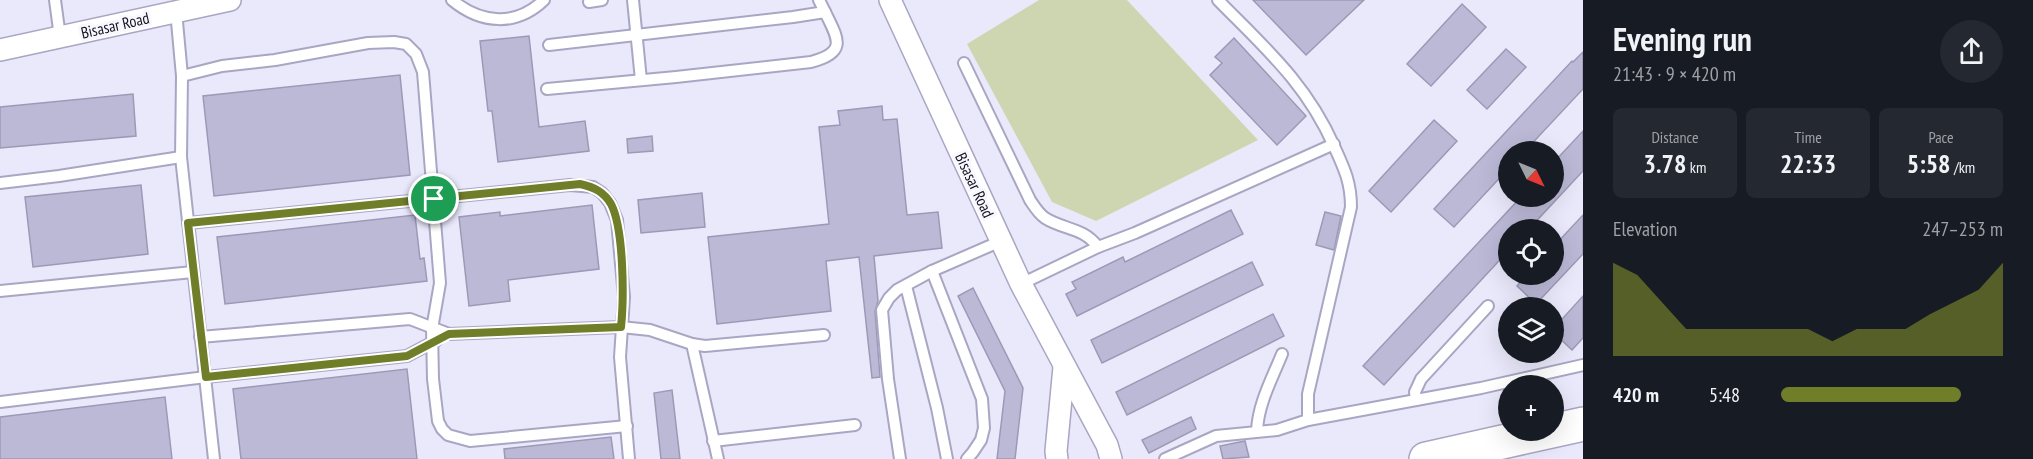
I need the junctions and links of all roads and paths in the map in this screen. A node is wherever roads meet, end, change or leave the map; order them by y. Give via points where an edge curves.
1 (55, 0) edge
2 (230, 0) edge
3 (452, 0) edge
4 (544, 0) edge
5 (602, 0) edge
6 (633, 0) edge
7 (819, 0) edge
8 (890, 0) edge
9 (1218, 0) edge
10 (589, 2) dead end
11 (176, 11) junction
12 (825, 12) junction
13 (636, 34) junction
14 (60, 37) junction
15 (549, 45) dead end
16 (0, 50) edge
17 (964, 63) dead end
18 (182, 76) junction
19 (641, 80) junction
20 (547, 89) dead end
21 (1334, 144) junction
22 (181, 157) junction
23 (0, 183) edge
24 (434, 199) junction
25 (188, 223) junction
26 (1000, 241) junction
27 (1098, 247) junction
28 (932, 271) junction
29 (193, 272) junction
30 (1021, 284) junction
31 (906, 286) junction
32 (0, 291) edge
33 (1488, 306) dead end
34 (621, 327) junction
35 (432, 328) junction
36 (449, 334) junction
37 (824, 335) dead end
38 (200, 337) junction
39 (433, 341) junction
40 (692, 344) junction
41 (1282, 354) dead end
42 (1583, 365) edge
43 (1065, 367) junction
44 (206, 377) junction
45 (1416, 400) junction
46 (0, 402) edge
47 (1308, 420) junction
48 (1583, 424) edge
49 (855, 425) dead end
50 (627, 426) junction
51 (1257, 431) junction
52 (713, 441) junction
53 (214, 459) edge
54 (629, 459) edge
55 (718, 459) edge
56 (900, 459) edge
57 (947, 459) edge
58 (967, 459) edge
59 (1057, 459) edge
60 (1111, 459) edge
61 (1165, 459) edge
62 (1426, 459) edge

1 - 14 lane
2 - 11 street, Bisasar Road
3 - 4 lane via 480,15 505,20 525,14
5 - 10 lane
6 - 13 lane
7 - 12 lane
8 - 26 street, Bisasar Road
9 - 21 lane via 1292,75
11 - 14 street, Bisasar Road
11 - 18 lane
12 - 13 lane
12 - 19 lane via 837,43 826,58
13 - 15 lane
13 - 19 lane
14 - 16 street, Bisasar Road
17 - 27 lane via 1038,211 1053,222 1086,234
18 - 22 lane
18 - 24 lane via 368,43 406,44 416,54 423,72
19 - 20 lane
21 - 27 lane
21 - 47 lane via 1348,175 1351,207 1308,394
22 - 23 lane
22 - 25 lane
24 - 25 lane
24 - 34 lane via 570,185 593,187 602,193 617,220 624,297
24 - 35 lane via 440,283
25 - 29 lane
26 - 28 lane
26 - 30 street, Bisasar Road
27 - 30 lane
28 - 31 lane
28 - 58 lane via 982,399 982,434
29 - 32 lane
29 - 38 lane
30 - 43 street, Bisasar Road
31 - 56 lane via 897,290 882,310
31 - 57 lane
33 - 45 lane via 1421,379
34 - 36 lane
34 - 40 lane via 650,330
34 - 50 lane
35 - 36 lane
35 - 38 lane via 410,319
35 - 39 lane
36 - 39 lane
37 - 40 lane via 733,345
38 - 44 lane
39 - 44 lane via 407,356
39 - 50 lane via 438,421 454,438 470,441
40 - 52 lane
41 - 51 lane via 1258,413
42 - 45 lane
43 - 59 street
43 - 60 street, Bisasar Road
44 - 46 lane
44 - 53 lane
45 - 47 lane
47 - 51 lane via 1277,430
48 - 62 highway
49 - 52 lane
50 - 54 lane
51 - 61 lane via 1216,436
52 - 55 lane

